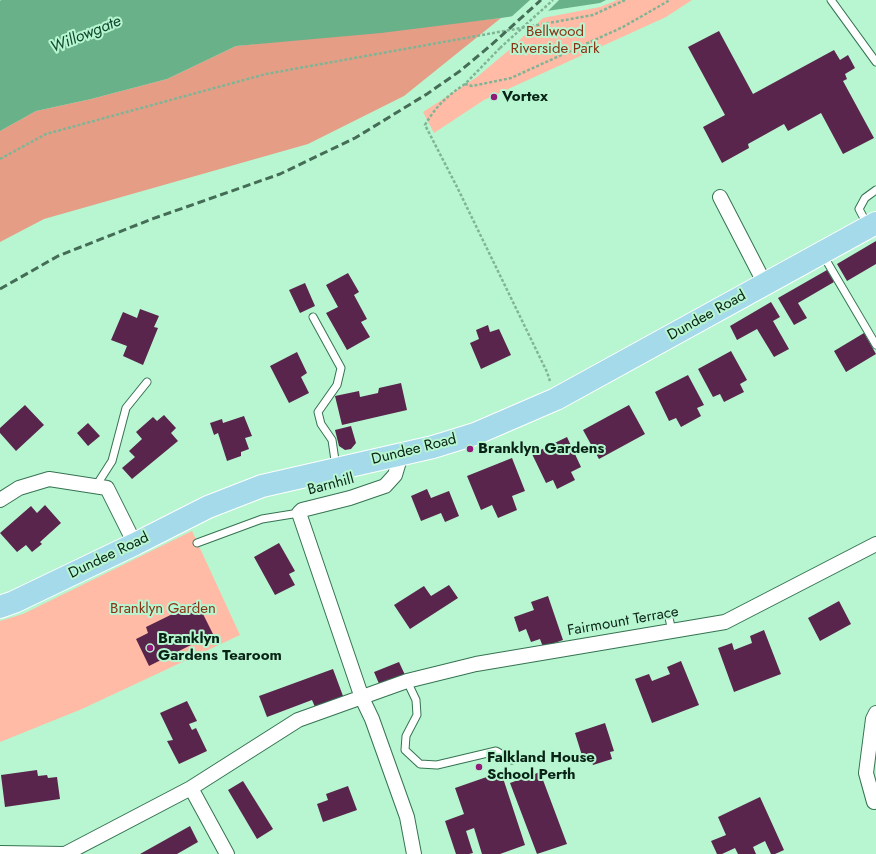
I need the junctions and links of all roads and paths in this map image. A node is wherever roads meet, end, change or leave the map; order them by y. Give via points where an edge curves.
1 (554, 0) edge
2 (625, 0) edge
3 (670, 0) edge
4 (831, 0) edge
5 (876, 62) edge
6 (465, 84) junction
7 (0, 159) edge
8 (876, 190) edge
9 (720, 198) dead end
10 (872, 226) edge
11 (822, 253) junction
12 (765, 284) junction
13 (313, 317) dead end
14 (876, 345) edge
15 (147, 382) dead end
16 (556, 399) junction
17 (401, 455) junction
18 (336, 470) junction
19 (96, 486) junction
20 (0, 500) edge
21 (299, 513) junction
22 (197, 543) dead end
23 (135, 544) junction
24 (876, 544) edge
25 (0, 606) edge
26 (407, 681) junction
27 (362, 698) junction
28 (876, 713) edge
29 (512, 760) dead end
30 (192, 788) junction
31 (874, 802) dead end
32 (0, 845) edge
33 (0, 853) edge
34 (14, 854) edge
35 (227, 854) edge
36 (414, 854) edge

1 - 6 path, bridge via 500,48
2 - 7 path via 593,15 266,74 46,134
3 - 6 path via 623,27 511,78 472,86
4 - 5 lane
6 - 16 path via 448,95 425,125 538,352
8 - 10 lane via 865,198 859,209
9 - 12 street
10 - 11 main road, Dundee Road
11 - 12 main road, Dundee Road
11 - 14 lane
12 - 16 main road, Dundee Road
13 - 18 lane via 341,368 337,385 318,412 321,424 332,440
15 - 19 lane via 126,408 112,461
16 - 17 main road, Dundee Road via 475,434
17 - 18 main road, Dundee Road
17 - 21 street, Barnhill via 395,475 385,486
18 - 23 main road, Dundee Road via 262,486 208,507
19 - 20 street via 49,479 19,488
19 - 23 street via 107,488
21 - 22 lane via 262,519
21 - 27 street
23 - 25 main road, Dundee Road via 14,602
24 - 26 street, Fairmount Terrace via 725,622 671,624 476,664
26 - 27 street, Fairmount Terrace
26 - 29 lane via 416,700 417,715 406,736 405,750 420,764 437,765 496,751
27 - 30 street, Fairmount Terrace via 298,720
27 - 36 street via 407,817
28 - 31 street via 866,773
30 - 34 street, Fairmount Terrace via 65,854
30 - 35 street
32 - 34 lane
33 - 34 street, Fairmount Terrace

